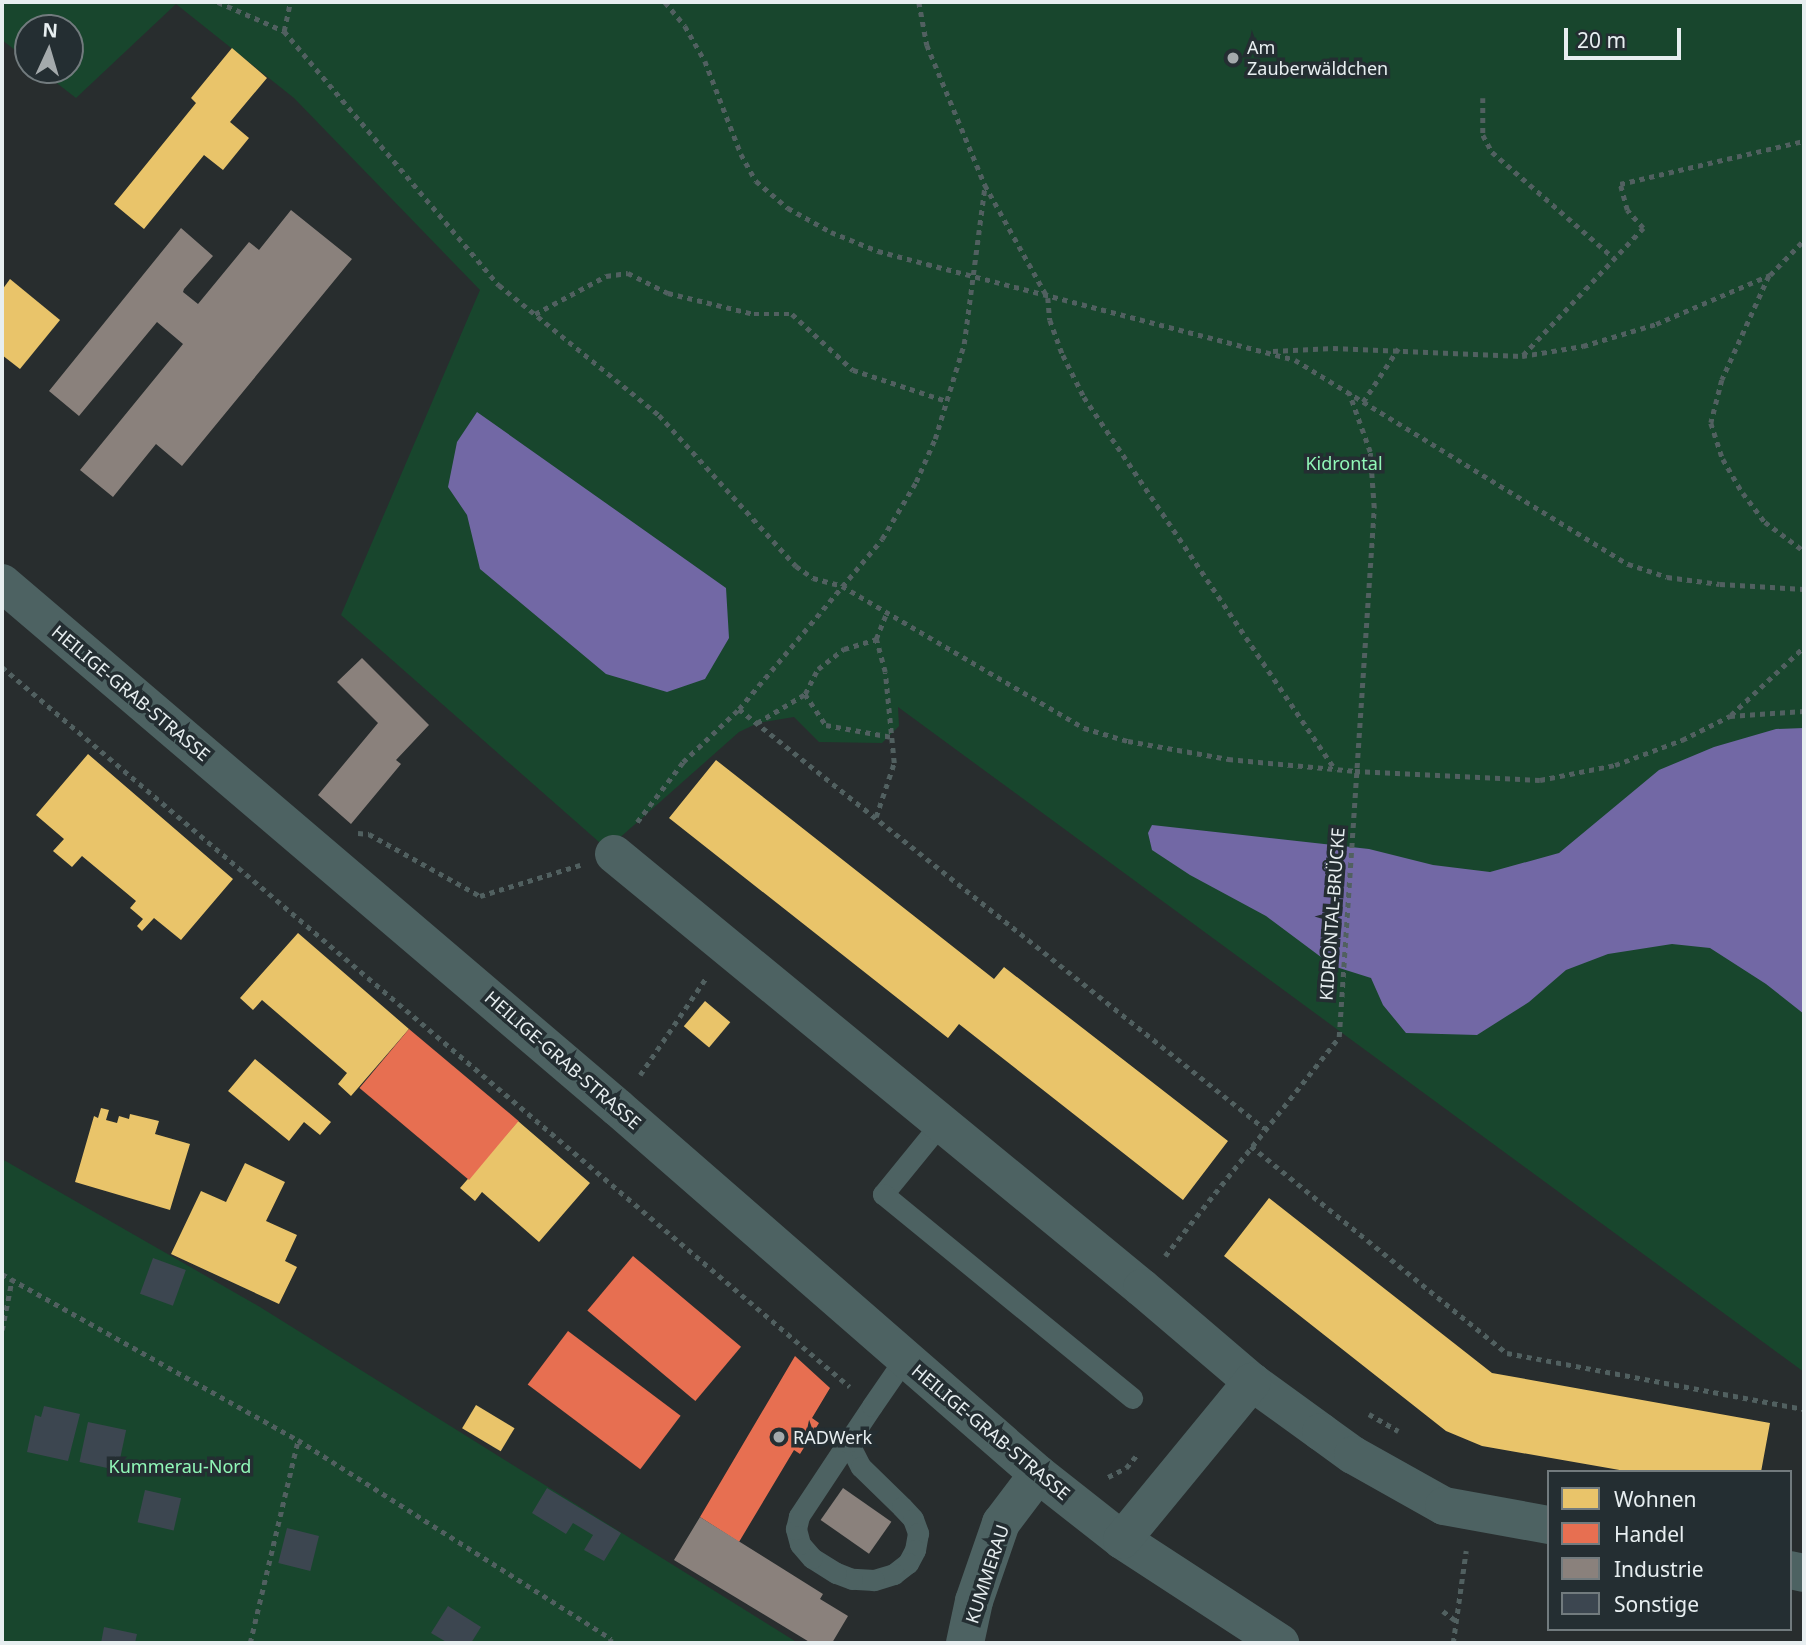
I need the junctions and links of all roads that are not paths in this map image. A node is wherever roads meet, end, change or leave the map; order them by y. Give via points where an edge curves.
1 (2, 583) edge
2 (614, 854) road end
3 (941, 1123) junction
4 (905, 1359) junction
5 (1252, 1382) junction
6 (1132, 1398) dead end
7 (848, 1442) junction
8 (1038, 1474) junction
9 (1547, 1525) edge
10 (1122, 1540) junction
11 (965, 1643) edge
12 (1280, 1643) edge

1 - 4 street, HEILIGE-GRAB-STRASSE
2 - 3 street
3 - 5 street
3 - 6 lane via 883,1194
4 - 7 lane
4 - 8 street, HEILIGE-GRAB-STRASSE
5 - 9 street via 1353,1455 1444,1506
5 - 10 street
7 - 7 lane via 799,1516 796,1529 800,1544 812,1558 844,1576 874,1580 894,1574 908,1563 918,1532 908,1513 861,1467
8 - 10 street, HEILIGE-GRAB-STRASSE
8 - 11 street, KUMMERAU via 1001,1523
10 - 12 street, HEILIGE-GRAB-STRASSE

